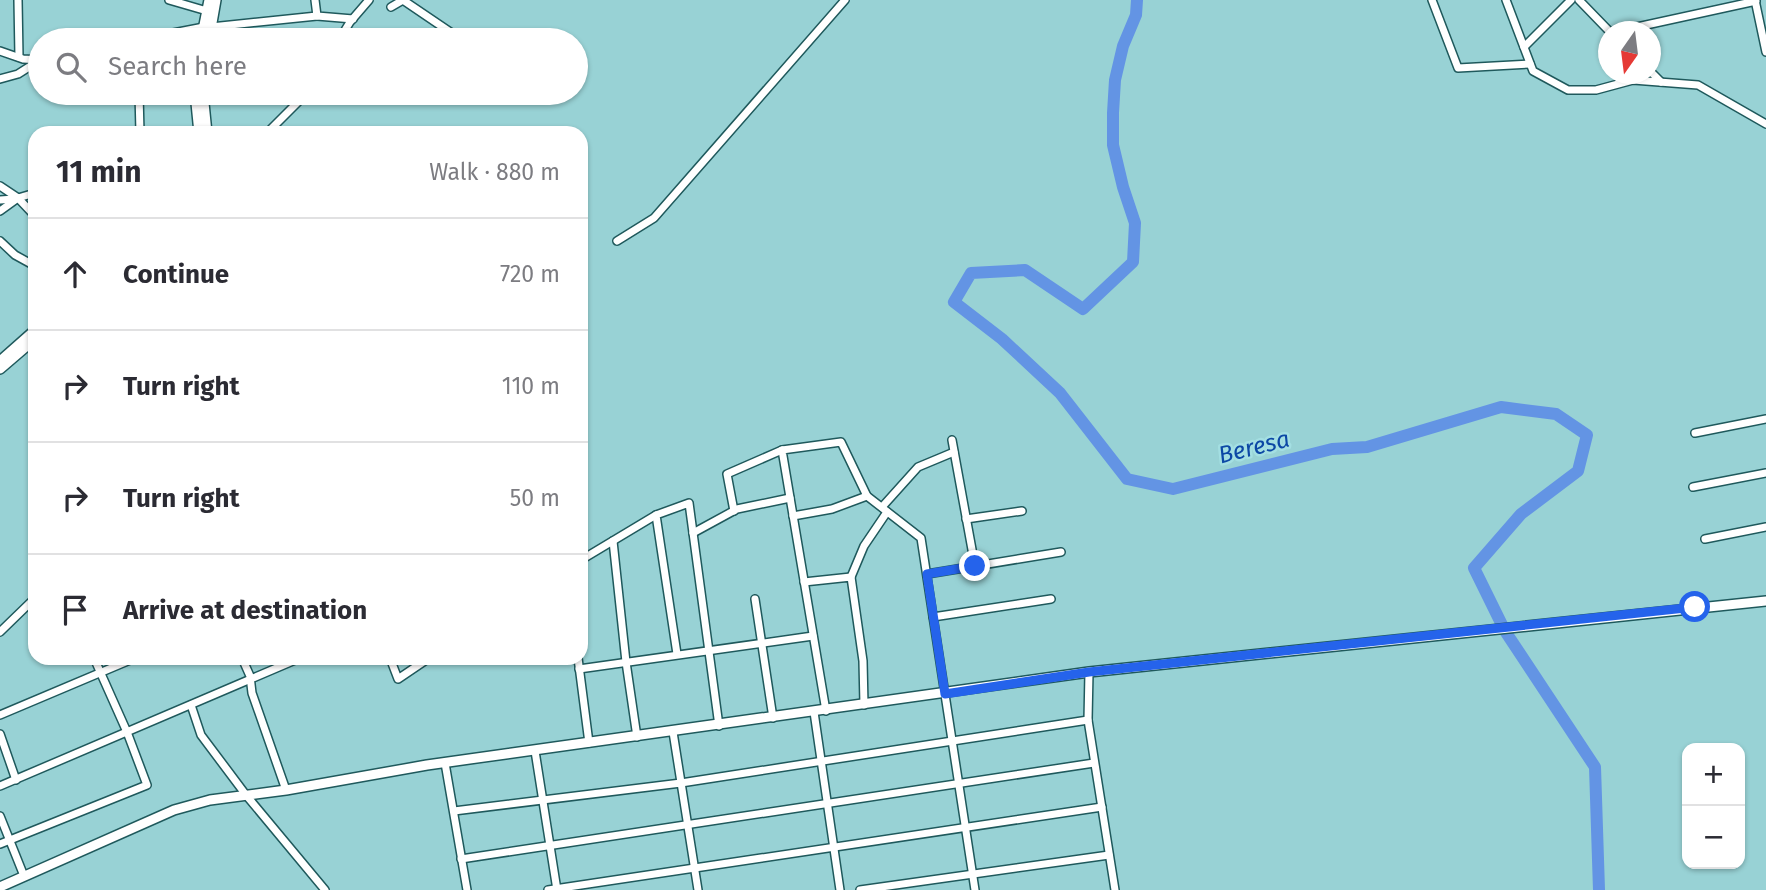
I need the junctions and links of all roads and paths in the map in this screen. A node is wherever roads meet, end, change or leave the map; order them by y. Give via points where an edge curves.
1 (18, 0) edge
2 (169, 0) edge
3 (209, 0) edge
4 (216, 0) edge
5 (315, 0) edge
6 (369, 0) edge
7 (403, 0) edge
8 (845, 0) edge
9 (1432, 0) edge
10 (1506, 0) edge
11 (1571, 0) edge
12 (1579, 0) edge
13 (1756, 0) edge
14 (391, 7) dead end
15 (207, 11) junction
16 (317, 16) junction
17 (353, 19) junction
18 (1601, 21) edge
19 (1661, 21) edge
20 (208, 27) junction
21 (203, 28) edge
22 (347, 28) edge
23 (444, 28) edge
24 (1524, 47) junction
25 (0, 51) edge
26 (1766, 52) edge
27 (19, 57) junction
28 (28, 58) edge
29 (1530, 64) junction
30 (28, 68) edge
31 (0, 79) edge
32 (1661, 82) edge
33 (1618, 84) edge
34 (140, 105) edge
35 (196, 105) edge
36 (204, 105) edge
37 (295, 105) edge
38 (1766, 124) edge
39 (141, 126) edge
40 (198, 126) edge
41 (207, 126) edge
42 (274, 126) edge
43 (0, 186) edge
44 (28, 195) edge
45 (18, 198) junction
46 (0, 200) edge
47 (28, 209) edge
48 (0, 211) edge
49 (0, 241) edge
50 (617, 241) dead end
51 (28, 262) edge
52 (28, 336) edge
53 (28, 345) edge
54 (0, 361) edge
55 (0, 369) edge
56 (1766, 419) edge
57 (1695, 433) dead end
58 (952, 440) dead end
59 (782, 450) junction
60 (954, 452) junction
61 (1766, 473) edge
62 (1693, 487) dead end
63 (867, 496) junction
64 (790, 498) junction
65 (885, 510) junction
66 (734, 511) junction
67 (1022, 511) dead end
68 (656, 515) junction
69 (793, 516) junction
70 (966, 519) junction
71 (1766, 527) edge
72 (692, 533) junction
73 (1705, 539) dead end
74 (613, 541) junction
75 (1061, 552) dead end
76 (588, 556) edge
77 (975, 566) junction
78 (927, 574) junction
79 (851, 576) junction
80 (804, 582) junction
81 (755, 599) dead end
82 (1051, 599) dead end
83 (1766, 601) edge
84 (28, 605) edge
85 (933, 617) junction
86 (0, 632) edge
87 (813, 636) junction
88 (762, 642) junction
89 (707, 650) junction
90 (677, 654) junction
91 (626, 662) junction
92 (97, 665) edge
93 (118, 665) edge
94 (245, 665) edge
95 (284, 665) edge
96 (393, 665) edge
97 (419, 665) edge
98 (579, 665) edge
99 (579, 670) junction
100 (100, 672) junction
101 (1089, 672) junction
102 (251, 680) junction
103 (945, 694) junction
104 (191, 705) junction
105 (864, 705) junction
106 (826, 710) junction
107 (814, 712) junction
108 (0, 715) edge
109 (773, 718) junction
110 (1088, 720) junction
111 (719, 726) junction
112 (127, 732) junction
113 (673, 732) junction
114 (0, 734) edge
115 (638, 737) junction
116 (952, 741) junction
117 (589, 743) junction
118 (535, 751) junction
119 (821, 760) junction
120 (445, 763) junction
121 (1094, 763) junction
122 (16, 780) junction
123 (959, 782) junction
124 (681, 783) junction
125 (0, 786) edge
126 (286, 790) junction
127 (246, 795) junction
128 (542, 799) junction
129 (827, 803) junction
130 (1101, 807) junction
131 (454, 811) junction
132 (0, 816) edge
133 (688, 825) junction
134 (966, 828) junction
135 (10, 840) junction
136 (0, 844) edge
137 (549, 846) junction
138 (834, 847) junction
139 (1109, 855) junction
140 (461, 859) junction
141 (695, 868) junction
142 (973, 875) junction
143 (24, 876) junction
144 (2, 888) edge
145 (325, 890) edge
146 (467, 890) edge
147 (554, 890) edge
148 (698, 890) edge
149 (840, 890) edge
150 (859, 890) edge
151 (975, 890) edge
152 (1115, 890) edge

1 - 27 street
2 - 15 street
3 - 15 street
4 - 20 street
5 - 16 street
6 - 17 street
7 - 14 street
7 - 23 street
8 - 50 street via 654,218
9 - 29 street via 1458,68
10 - 24 street
11 - 24 street
12 - 18 street
13 - 19 street
13 - 26 street
15 - 20 street
16 - 17 street
16 - 20 street
17 - 22 street
20 - 21 street
24 - 29 street
25 - 27 street
27 - 28 street
29 - 33 street via 1533,71 1568,90
30 - 31 street
32 - 38 street via 1698,85
34 - 39 street
35 - 40 street
36 - 41 street
37 - 42 street
43 - 45 street
44 - 45 street
45 - 46 street
45 - 47 street
45 - 48 street
49 - 51 street
52 - 54 street
53 - 55 street
56 - 57 street
58 - 60 street
59 - 63 street via 841,442
59 - 64 street
59 - 66 street via 727,474
60 - 65 street via 918,467
60 - 70 street
61 - 62 street
63 - 65 street
63 - 69 street
64 - 66 street
64 - 69 street
65 - 78 street via 921,538
65 - 79 street
66 - 72 street
67 - 70 street
68 - 72 street via 689,503
68 - 74 street
68 - 90 street
69 - 80 street
70 - 77 street
71 - 73 street
72 - 89 street
74 - 76 street
74 - 91 street
75 - 77 street
77 - 78 street
78 - 85 street
79 - 80 street
79 - 105 street
80 - 87 street
81 - 88 street
82 - 85 street
83 - 101 street
84 - 86 street
85 - 103 street
87 - 88 street
87 - 106 street
88 - 89 street
88 - 109 street
89 - 90 street
89 - 111 street
90 - 91 street
91 - 99 street
91 - 115 street
92 - 100 street
93 - 100 street
94 - 102 street
95 - 102 street
96 - 97 street via 398,679
98 - 99 street
99 - 117 street
100 - 108 street
100 - 112 street
101 - 103 street
101 - 110 street
102 - 104 street
102 - 126 street
103 - 105 street
103 - 116 street
104 - 112 street
104 - 127 street via 201,735
105 - 106 street
106 - 107 street
107 - 109 street
107 - 119 street
109 - 111 street
110 - 116 street
110 - 121 street
111 - 113 street
112 - 122 street
112 - 135 street via 147,785
113 - 115 street
113 - 124 street
114 - 122 street
115 - 117 street
116 - 119 street
116 - 123 street
117 - 118 street
118 - 120 street
118 - 128 street
119 - 124 street
119 - 129 street
120 - 126 street
120 - 131 street
121 - 123 street
121 - 130 street
122 - 125 street
123 - 129 street
123 - 134 street
124 - 128 street
124 - 133 street
126 - 127 street
127 - 143 street via 174,810
127 - 145 street
128 - 131 street
128 - 137 street
129 - 133 street
129 - 138 street
130 - 134 street
130 - 139 street
131 - 140 street
132 - 135 street
133 - 137 street
133 - 141 street
134 - 138 street
134 - 142 street
135 - 136 street
135 - 143 street
137 - 140 street
137 - 147 street
138 - 141 street
138 - 149 street
139 - 142 street
139 - 152 street
140 - 146 street
141 - 147 street
141 - 148 street
142 - 150 street
142 - 151 street
143 - 144 street

